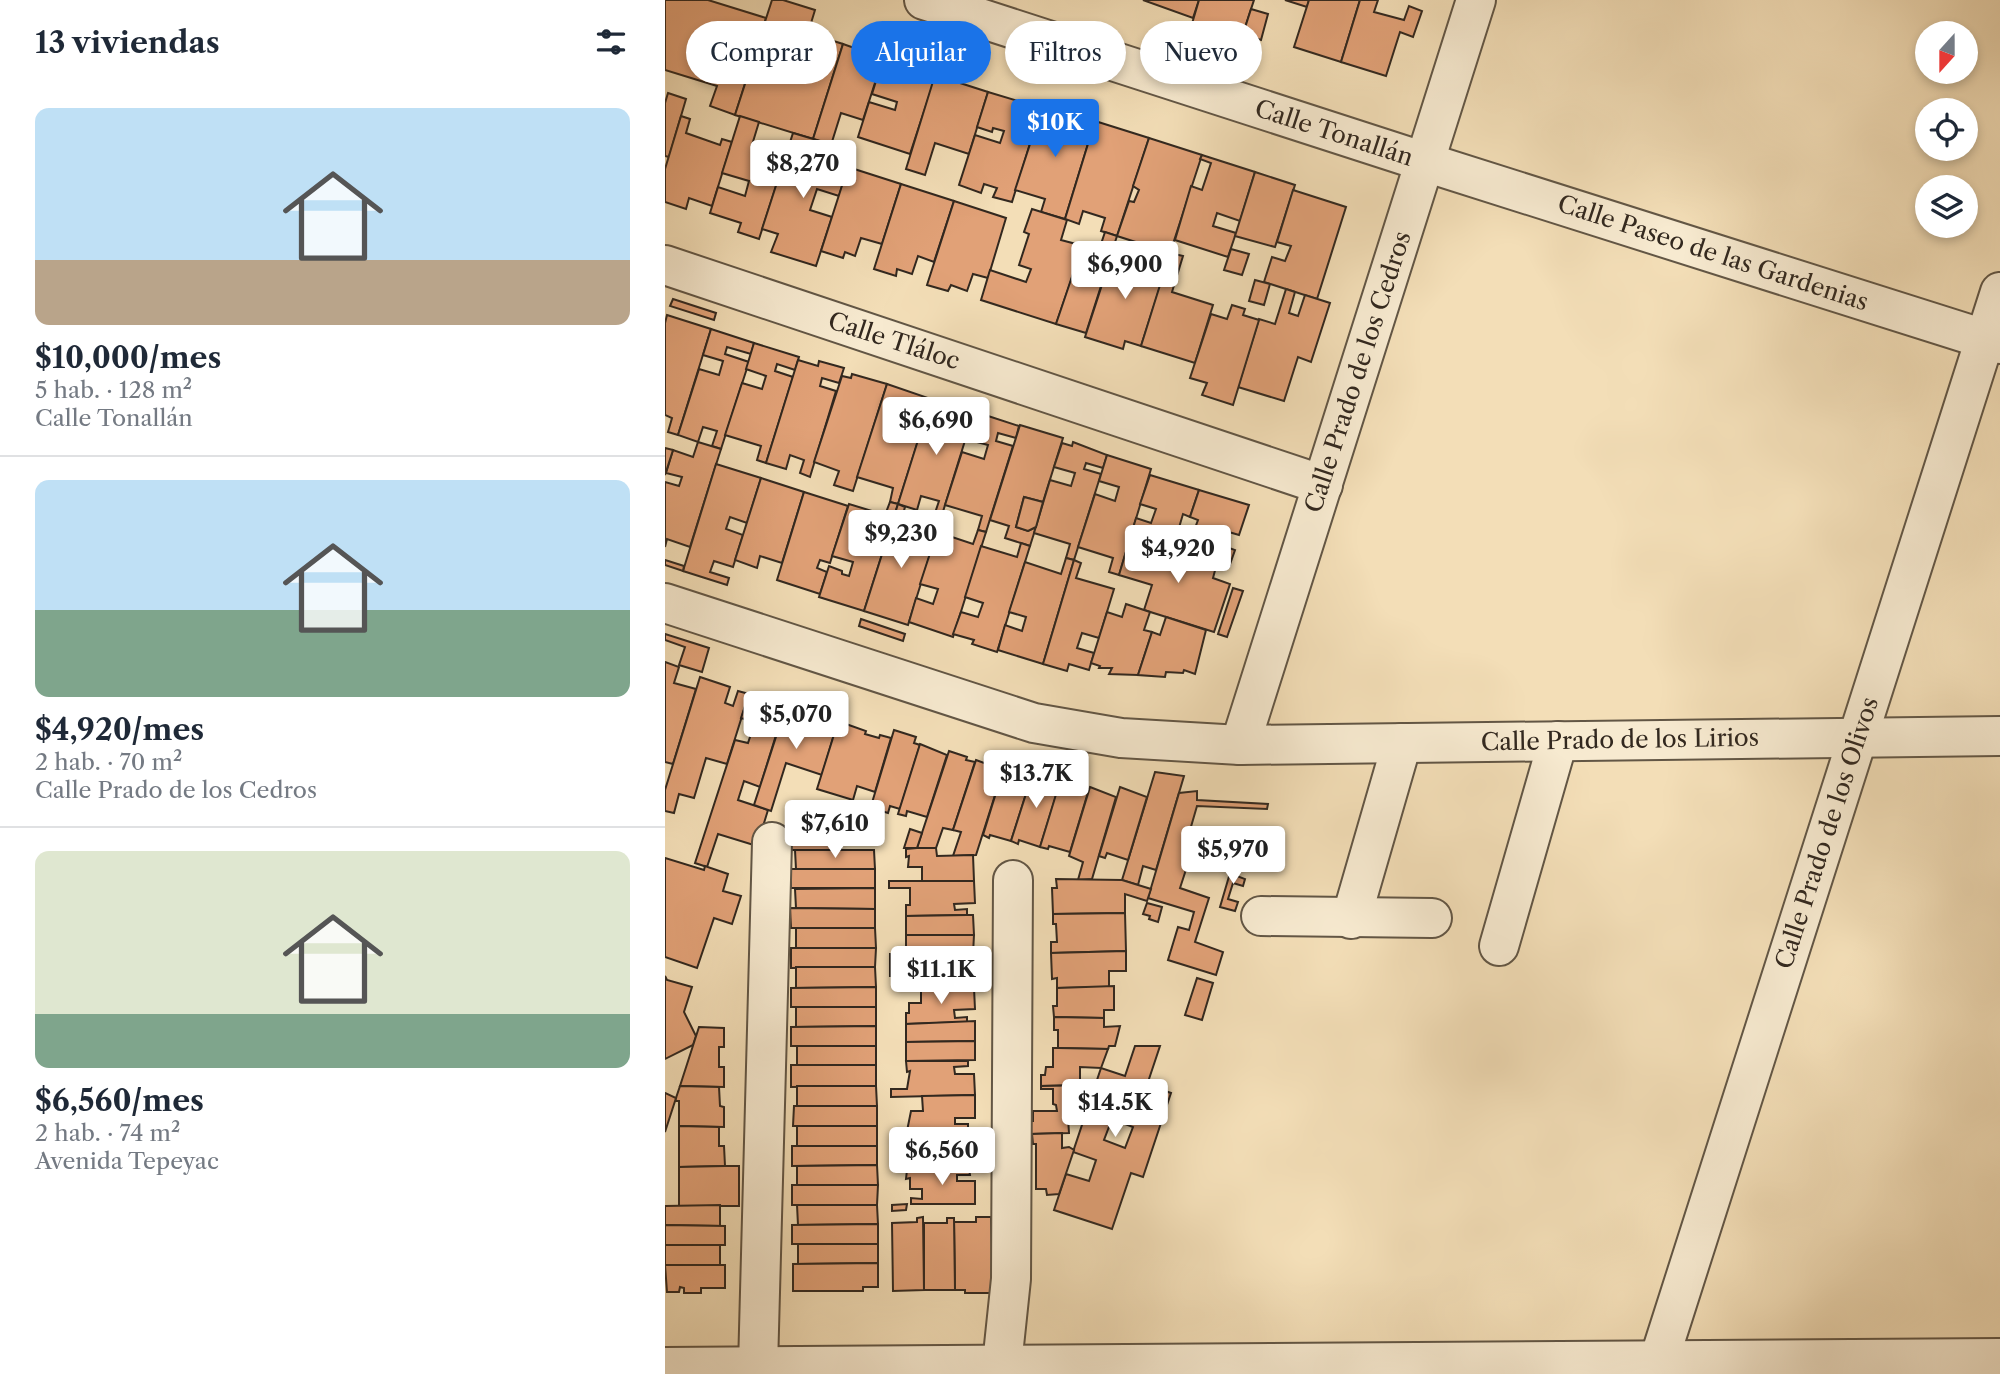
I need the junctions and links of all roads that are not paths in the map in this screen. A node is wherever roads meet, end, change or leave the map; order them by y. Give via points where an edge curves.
1 (924, 0) edge
2 (1476, 0) edge
3 (1425, 162) junction
4 (665, 265) edge
5 (2000, 292) edge
6 (1993, 341) edge
7 (1323, 485) junction
8 (665, 603) edge
9 (2000, 736) edge
10 (1858, 737) junction
11 (1558, 741) junction
12 (1402, 743) junction
13 (1240, 745) junction
14 (772, 842) dead end
15 (1013, 880) dead end
16 (1261, 916) dead end
17 (1432, 918) dead end
18 (1351, 919) junction
19 (1499, 946) dead end
20 (2000, 1358) edge
21 (665, 1367) edge
22 (758, 1367) junction
23 (1659, 1367) edge
24 (1002, 1369) edge

1 - 3 street, Calle Tonallán
2 - 3 street, Calle Prado de los Cedros
3 - 6 street, Calle Paseo de las Gardenias
3 - 7 street, Calle Prado de los Cedros
4 - 7 street, Calle Tláloc
5 - 6 street, Calle Prado de los Olivos
6 - 10 street, Calle Prado de los Olivos
7 - 13 street, Calle Prado de los Cedros
8 - 13 street, Calle Prado de los Lirios via 1034,723 1121,738
9 - 10 street, Calle Prado de los Lirios
10 - 11 street, Calle Prado de los Lirios
10 - 23 street, Calle Prado de los Olivos
11 - 12 street, Calle Prado de los Lirios
11 - 19 street
12 - 13 street, Calle Prado de los Lirios
12 - 18 street
14 - 22 street
15 - 24 street via 1011,1279
16 - 18 street
17 - 18 street
20 - 23 street
21 - 22 street
22 - 24 street
23 - 24 street

